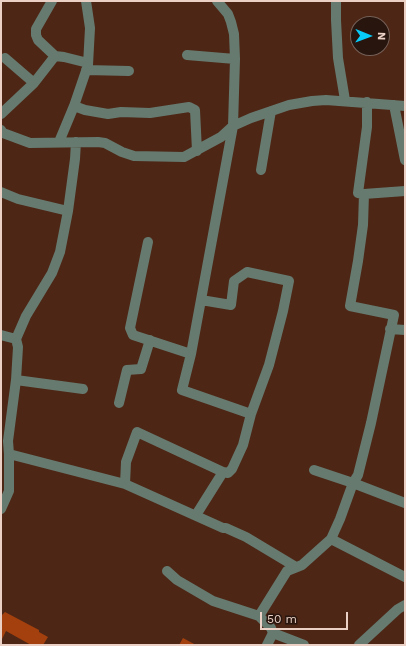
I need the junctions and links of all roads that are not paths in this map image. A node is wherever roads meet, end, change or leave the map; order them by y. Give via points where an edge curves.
1 (52, 1) edge
2 (217, 1) edge
3 (336, 1) edge
4 (83, 2) edge
5 (187, 55) dead end
6 (55, 56) junction
7 (5, 58) dead end
8 (235, 59) junction
9 (87, 66) junction
10 (129, 71) dead end
11 (34, 83) junction
12 (345, 100) junction
13 (367, 102) junction
14 (394, 105) junction
15 (74, 106) junction
16 (405, 106) edge
17 (271, 111) junction
18 (1, 114) edge
19 (233, 126) junction
20 (2, 133) edge
21 (59, 142) junction
22 (76, 142) junction
23 (197, 151) junction
24 (405, 160) edge
25 (261, 170) dead end
26 (405, 191) edge
27 (1, 192) edge
28 (364, 194) junction
29 (68, 211) junction
30 (148, 242) dead end
31 (201, 300) junction
32 (390, 329) junction
33 (405, 330) edge
34 (1, 335) edge
35 (16, 339) junction
36 (150, 340) junction
37 (191, 354) junction
38 (16, 380) junction
39 (83, 389) dead end
40 (119, 403) dead end
41 (251, 414) junction
42 (6, 450) edge
43 (314, 470) dead end
44 (223, 472) junction
45 (353, 483) junction
46 (125, 484) junction
47 (405, 503) edge
48 (1, 509) edge
49 (196, 515) junction
50 (331, 539) junction
51 (296, 567) junction
52 (168, 571) dead end
53 (405, 577) edge
54 (405, 605) edge
55 (259, 616) junction
56 (273, 633) junction
57 (267, 645) edge
58 (304, 645) edge
59 (359, 645) edge

1 - 6 street via 36,29 36,35
2 - 8 street via 231,22
3 - 12 street via 338,58
4 - 9 street via 90,28
5 - 8 street
6 - 9 street
6 - 11 street
7 - 11 street
8 - 19 street
9 - 10 street
9 - 15 street
11 - 18 street
12 - 13 street
12 - 17 street via 312,101
13 - 14 street
13 - 28 street via 358,193
14 - 16 street
14 - 24 street
15 - 21 street
15 - 23 street via 108,114 150,113 189,107 195,110
17 - 19 street
17 - 25 street
19 - 23 street
19 - 31 street
20 - 21 street via 30,143
21 - 22 street
22 - 23 street via 105,143 134,156 184,157
22 - 29 street
26 - 28 street
27 - 29 street via 18,199
28 - 32 street via 361,239 350,306 394,315
29 - 35 street via 60,252 52,273 26,316
30 - 36 street via 130,328 133,336
31 - 37 street
31 - 41 street via 231,305 234,281 247,272 289,280 269,365
32 - 33 street
32 - 45 street via 371,423 358,475
34 - 35 street
35 - 38 street
36 - 37 street
36 - 40 street via 141,369 128,370
37 - 41 street via 182,390
38 - 39 street
38 - 42 street
41 - 44 street via 243,444 232,469 228,473
42 - 46 street
42 - 48 street via 9,491
43 - 45 street
44 - 46 street via 137,432 126,462
44 - 49 street
45 - 47 street
45 - 50 street
46 - 49 street
49 - 51 street via 246,537
50 - 51 street via 302,565
50 - 53 street
51 - 55 street via 287,571
52 - 55 street via 176,580 213,601
54 - 59 street
55 - 56 street
56 - 57 street
56 - 58 street

